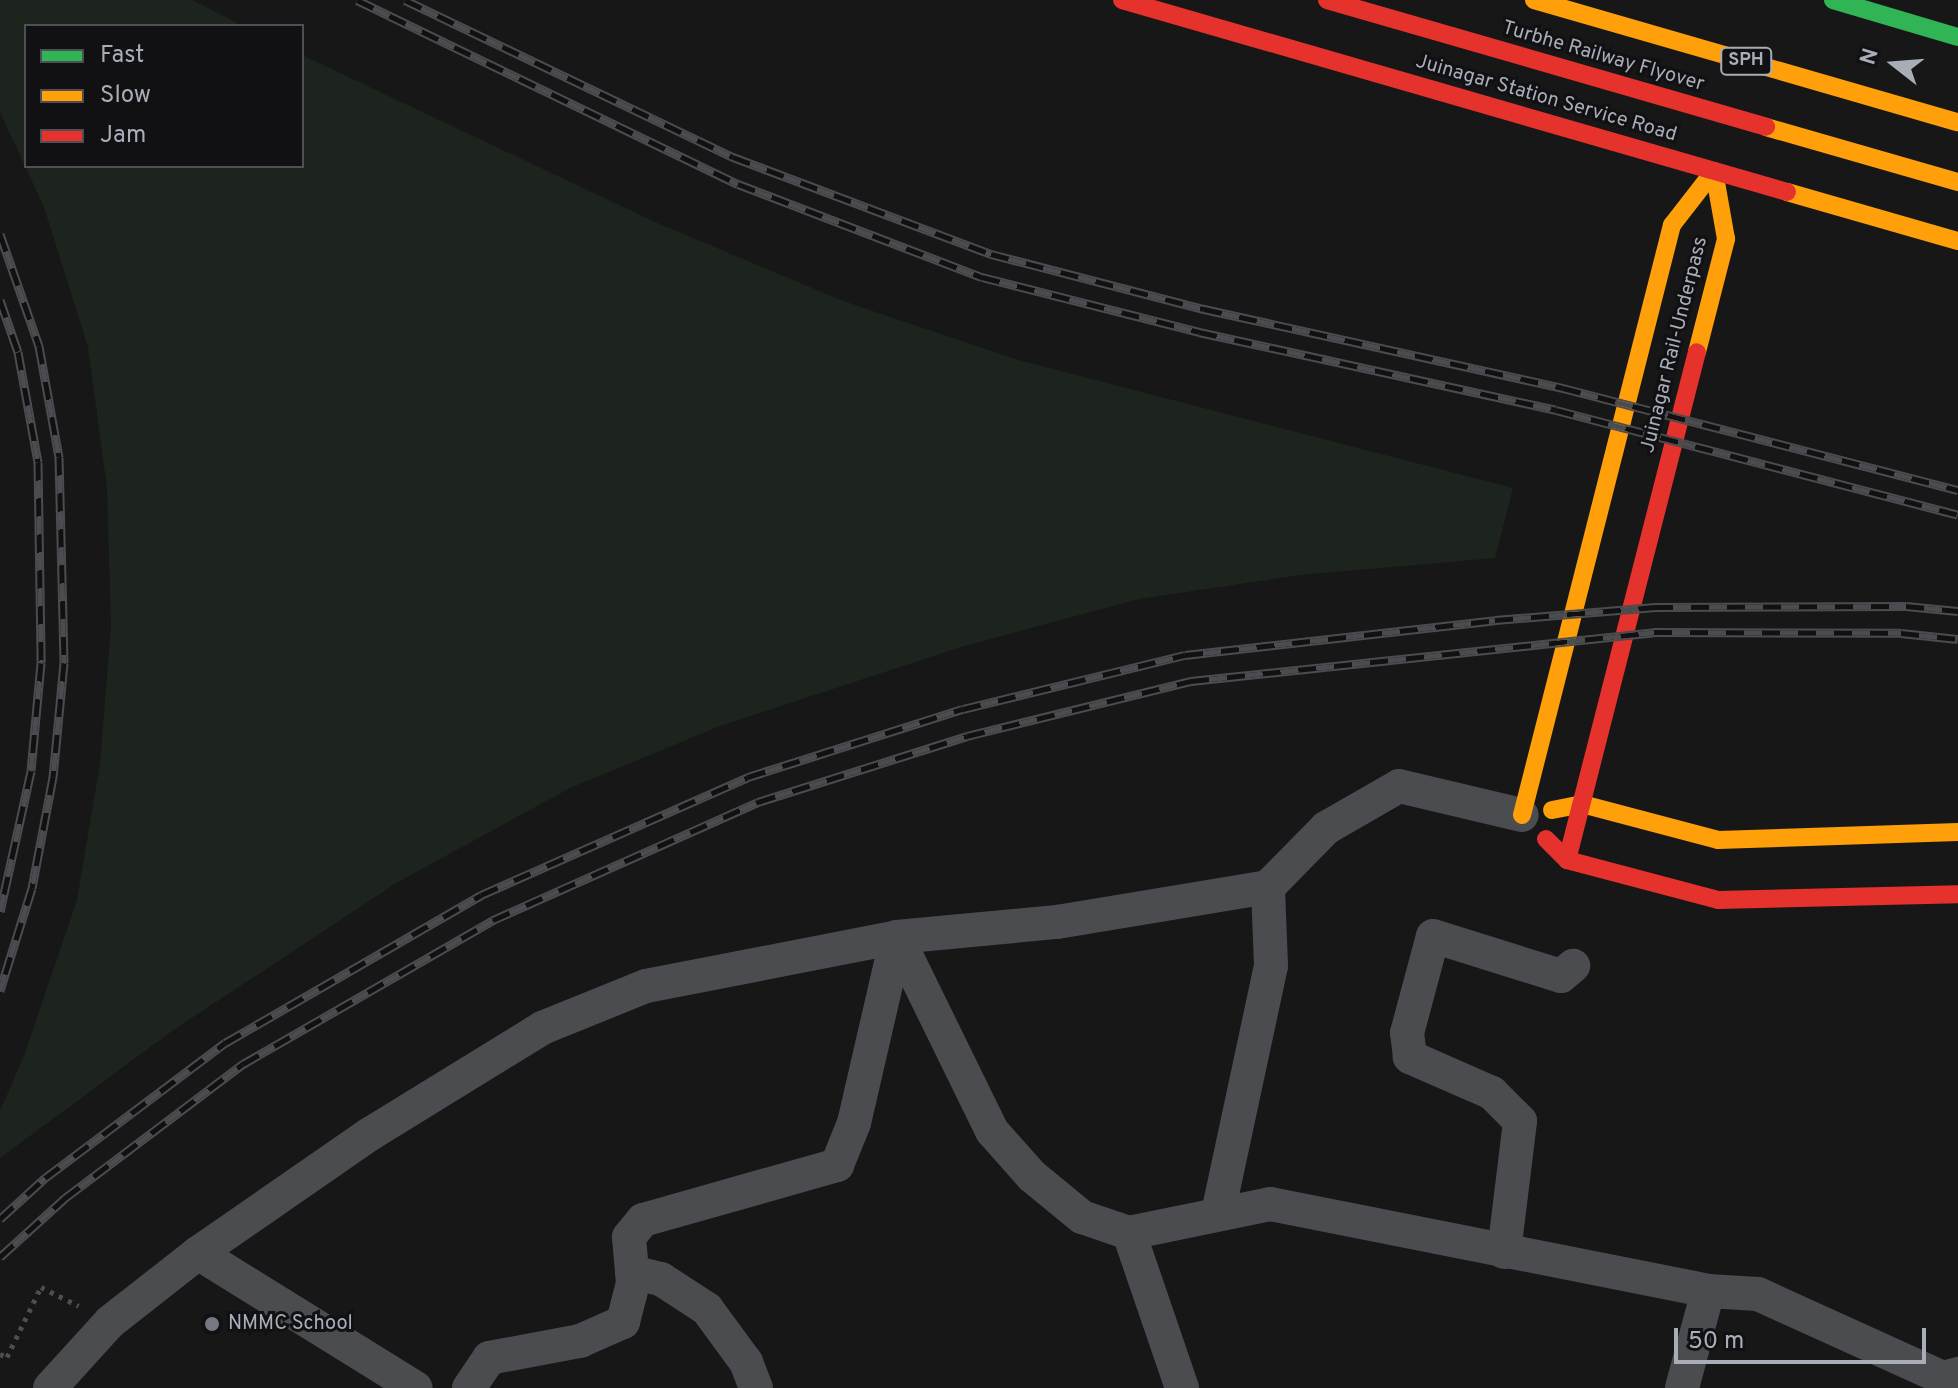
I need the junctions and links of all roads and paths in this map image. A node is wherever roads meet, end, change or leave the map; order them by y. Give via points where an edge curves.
1 (1122, 0) edge
2 (1327, 0) edge
3 (1534, 0) edge
4 (1833, 0) edge
5 (1958, 37) edge
6 (1958, 122) edge
7 (1714, 171) junction
8 (1958, 182) edge
9 (1958, 241) edge
10 (1582, 804) junction
11 (1522, 815) junction
12 (1958, 832) edge
13 (1567, 860) junction
14 (1268, 887) junction
15 (1958, 894) edge
16 (897, 937) junction
17 (1573, 966) dead end
18 (1218, 1213) junction
19 (1129, 1233) junction
20 (1504, 1252) junction
21 (198, 1253) junction
22 (632, 1272) junction
23 (41, 1287) dead end
24 (1708, 1291) junction
25 (0, 1354) edge
26 (1948, 1380) edge
27 (50, 1388) edge
28 (416, 1388) edge
29 (469, 1388) edge
30 (756, 1388) edge
31 (1182, 1388) edge
32 (1682, 1388) edge

1 - 7 main road, Juinagar Station Service Road
2 - 8 main road, Turbhe Railway Flyover
3 - 6 main road, Turbhe Railway Flyover / SPH
4 - 5 main road
7 - 9 main road, Juinagar Station Service Road
7 - 10 main road, Juinagar Rail-Underpass via 1726,239
7 - 11 main road, Juinagar Rail-Underpass via 1672,225
10 - 11 main road
10 - 12 main road via 1718,840
10 - 13 main road, Juinagar Rail-Underpass
11 - 13 main road
11 - 14 street via 1399,786 1326,828
13 - 15 main road via 1718,900
14 - 16 street via 1057,922
14 - 18 street via 1271,966
16 - 19 street via 992,1131 1032,1176 1082,1217
16 - 21 street via 646,986 542,1028 370,1134
16 - 22 street via 854,1123 837,1165 643,1220 629,1237
17 - 20 street via 1561,976 1433,936 1407,1033 1410,1057 1492,1093 1520,1121
18 - 19 street
18 - 20 street via 1270,1204
19 - 31 street
20 - 24 street
21 - 27 street via 110,1322
21 - 28 street
22 - 29 street via 623,1322 580,1341 489,1358
22 - 30 street via 661,1279 707,1309 746,1362
23 - 25 path via 7,1357
24 - 26 street via 1758,1294
24 - 32 street

